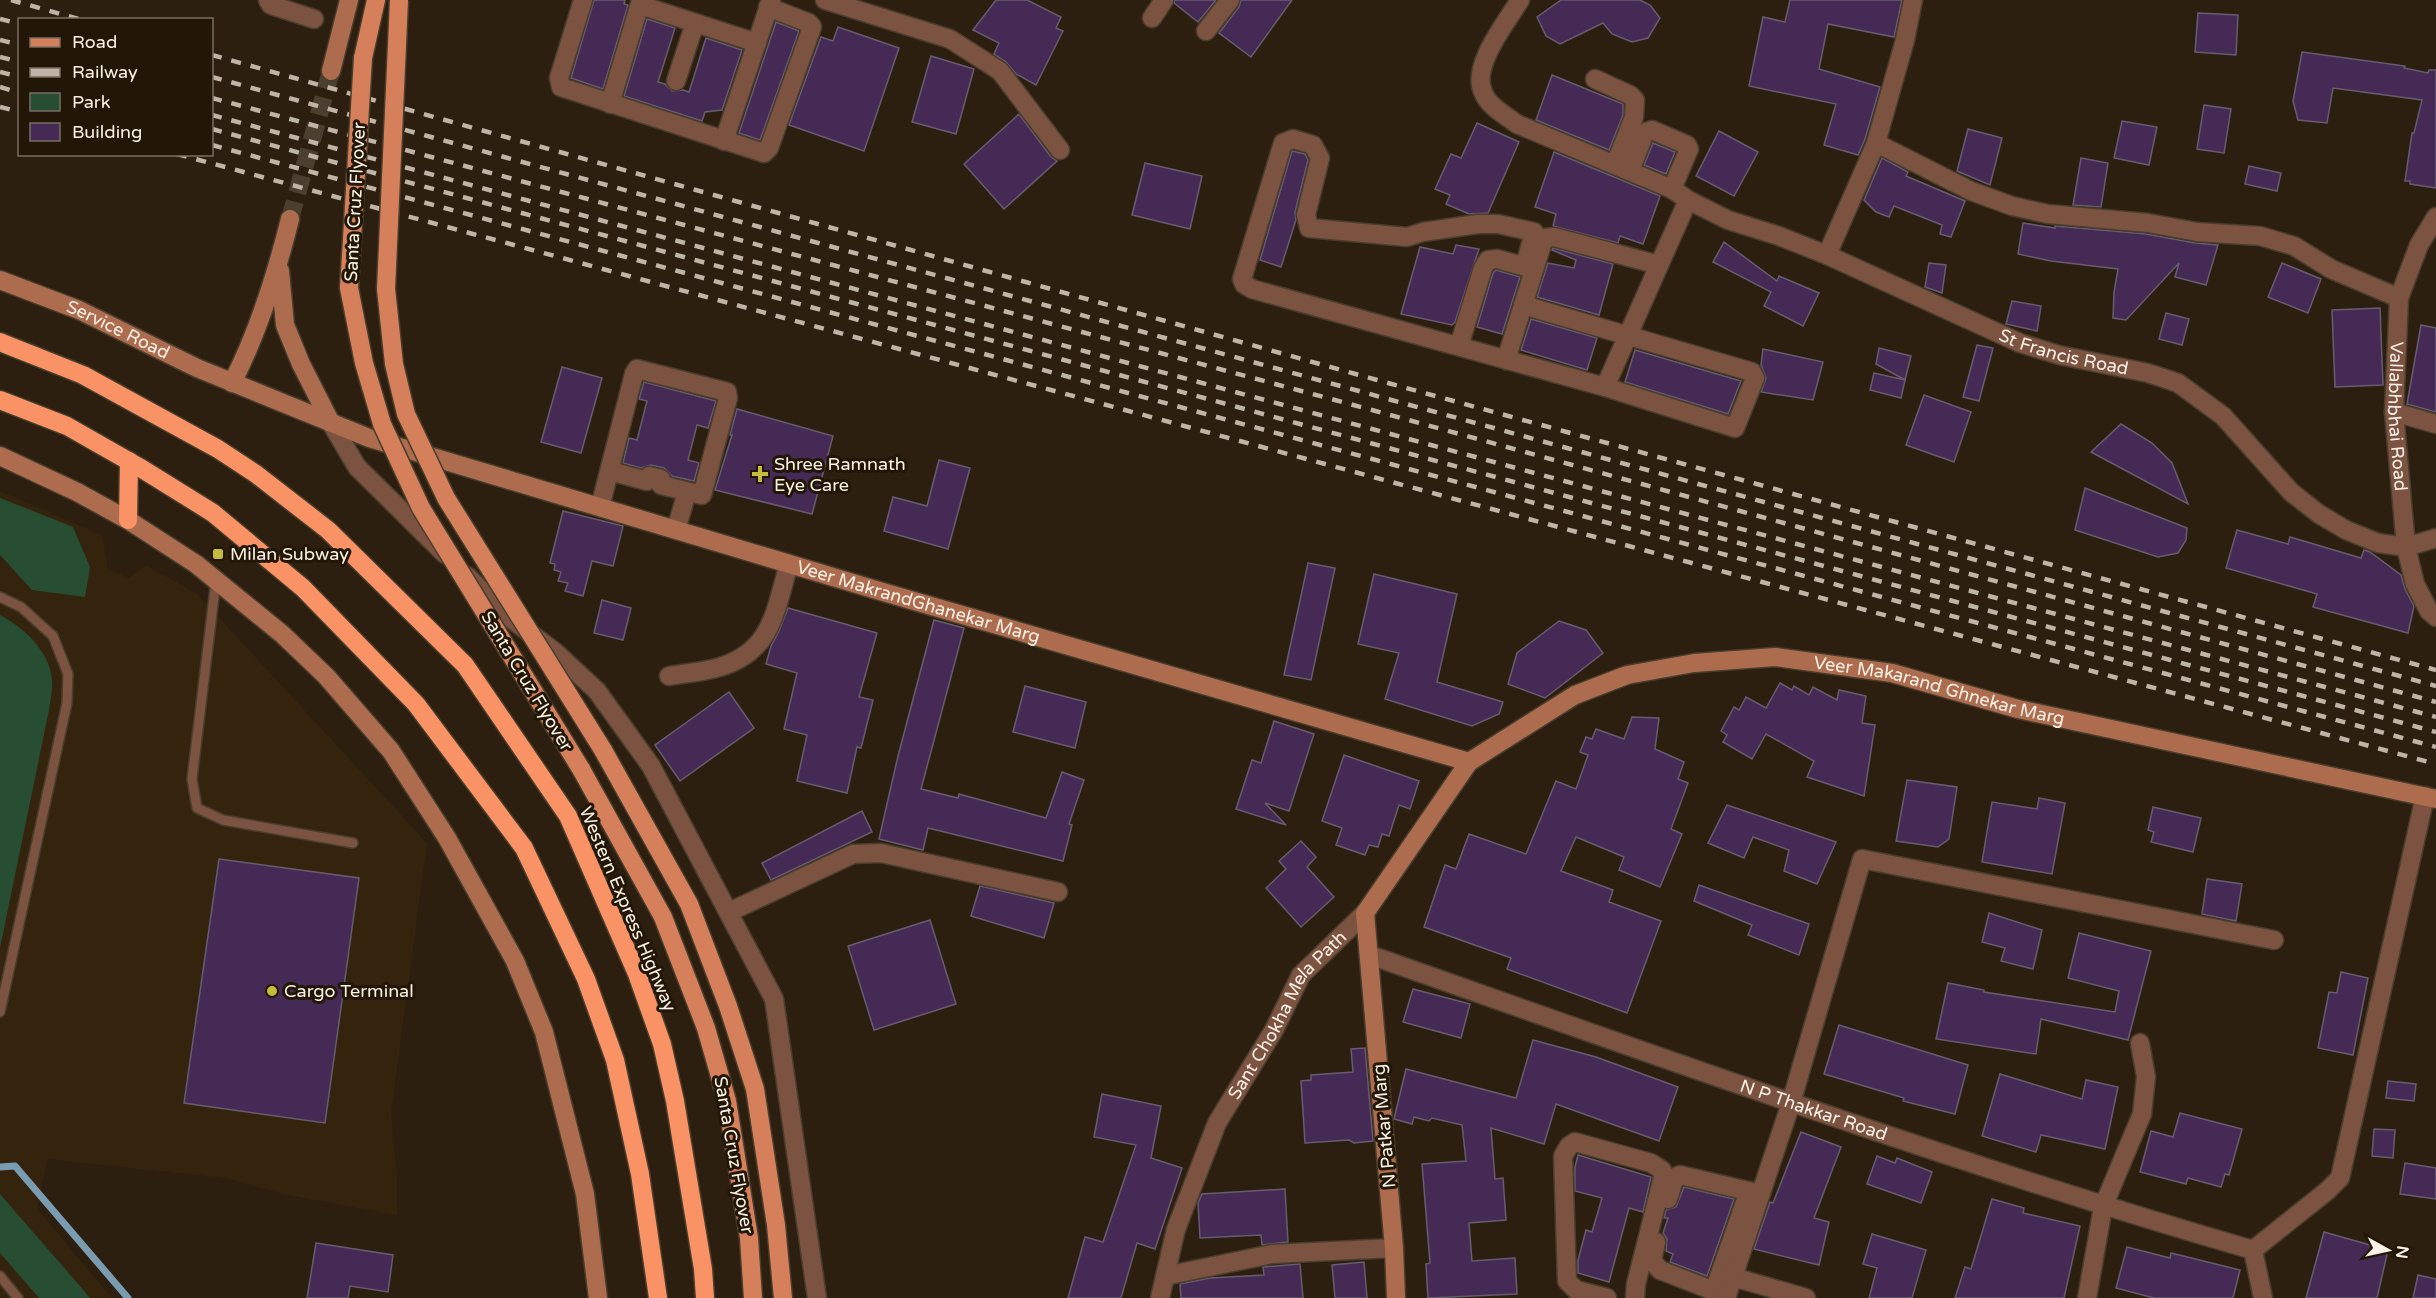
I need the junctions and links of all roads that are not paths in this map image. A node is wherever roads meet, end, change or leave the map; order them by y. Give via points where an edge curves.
1 (268, 0) edge
2 (349, 0) edge
3 (376, 0) edge
4 (399, 0) edge
5 (583, 0) edge
6 (825, 0) edge
7 (1164, 0) edge
8 (1230, 0) edge
9 (1520, 0) edge
10 (1913, 0) edge
11 (640, 2) edge
12 (770, 4) edge
13 (1152, 18) dead end
14 (314, 19) dead end
15 (695, 23) junction
16 (1206, 31) dead end
17 (757, 43) junction
18 (331, 71) tunnel mouth
19 (1595, 79) dead end
20 (676, 81) dead end
21 (610, 104) junction
22 (724, 141) junction
23 (1876, 143) junction
24 (1060, 150) dead end
25 (1622, 168) junction
26 (1672, 189) junction
27 (1688, 200) junction
28 (2436, 217) edge
29 (290, 219) tunnel mouth
30 (1827, 255) junction
31 (279, 263) junction
32 (1659, 265) junction
33 (1529, 267) junction
34 (0, 280) edge
35 (2400, 298) junction
36 (1523, 306) junction
37 (1629, 335) junction
38 (0, 342) edge
39 (1459, 346) junction
40 (1506, 360) junction
41 (232, 383) junction
42 (1605, 387) junction
43 (0, 400) edge
44 (2394, 412) junction
45 (331, 423) junction
46 (2436, 424) edge
47 (0, 456) edge
48 (129, 461) junction
49 (610, 471) junction
50 (687, 492) junction
51 (600, 507) junction
52 (128, 520) junction
53 (676, 530) junction
54 (2436, 538) edge
55 (2406, 547) junction
56 (789, 564) junction
57 (216, 580) junction
58 (0, 597) edge
59 (2436, 617) edge
60 (669, 676) dead end
61 (1469, 762) junction
62 (2430, 797) edge
63 (353, 843) dead end
64 (1058, 892) dead end
65 (729, 912) junction
66 (1365, 913) junction
67 (2274, 940) dead end
68 (1370, 955) junction
69 (0, 1012) edge
70 (2140, 1043) dead end
71 (1791, 1104) junction
72 (1755, 1193) junction
73 (2103, 1206) junction
74 (1737, 1245) junction
75 (1394, 1248) junction
76 (2253, 1250) junction
77 (0, 1276) edge
78 (1166, 1276) junction
79 (1733, 1277) junction
80 (1756, 1291) edge
81 (1722, 1295) edge
82 (18, 1298) edge
83 (598, 1298) edge
84 (658, 1298) edge
85 (705, 1298) edge
86 (753, 1298) edge
87 (783, 1298) edge
88 (817, 1298) edge
89 (1160, 1298) edge
90 (1396, 1298) edge
91 (1607, 1298) edge
92 (1635, 1298) edge
93 (1806, 1298) edge
94 (2087, 1298) edge
95 (2263, 1298) edge

1 - 14 street via 271,5
2 - 18 street
3 - 86 main road, Santa Cruz Flyover, bridge via 363,58 349,288 364,363 382,424 422,508 581,769 663,917 706,1028 727,1101 749,1238
4 - 87 main road, Santa Cruz Flyover, bridge via 386,289 394,364 406,414 446,498 603,750 689,904 755,1089 777,1225
5 - 21 street via 559,83 566,90
6 - 24 street via 950,39 1000,71
7 - 13 street
8 - 16 street
9 - 25 street, St Francis Road via 1482,63 1482,92 1495,108 1517,124
10 - 23 street
11 - 15 street
11 - 21 street
12 - 17 street
12 - 22 street via 809,23 811,30 767,151 759,153
15 - 17 street
15 - 20 street
17 - 22 street
19 - 25 street via 1635,100
21 - 22 street
23 - 30 street
23 - 35 street via 1971,192 2012,206 2048,214 2260,236 2294,246 2331,269
25 - 26 street, St Francis Road
25 - 26 street via 1646,132 1652,130 1689,149
26 - 27 street, St Francis Road
27 - 30 street, St Francis Road via 1728,220
27 - 32 street
28 - 35 street, Vallabhbhai Road via 2419,245
29 - 31 street
30 - 55 street, St Francis Road via 2020,343 2178,383 2223,416 2291,492 2319,514 2378,543
31 - 41 street via 251,347
31 - 45 street via 285,325
32 - 33 street via 1549,236 1541,242
32 - 37 street
33 - 36 street
33 - 39 street via 1497,259 1485,262
33 - 39 street via 1534,232 1498,224 1407,237 1309,228 1305,215 1320,158 1313,145 1293,139 1283,143 1242,274 1244,284
34 - 41 street, Service Road via 79,310
35 - 44 street, Vallabhbhai Road
36 - 37 street
36 - 40 street
37 - 42 street
37 - 42 street via 1755,374 1738,425 1733,428
38 - 85 highway, Western Express Highway via 83,375 256,474 328,530 465,664 568,816 637,974 662,1044 675,1101
39 - 40 street
40 - 42 street
41 - 45 street, Service Road
43 - 48 highway via 67,426
44 - 46 street
44 - 55 street, Vallabhbhai Road
45 - 51 street, Veer MakrandGhanekar Marg
45 - 65 street via 357,467 505,614 597,691 651,766
47 - 52 street
48 - 52 highway
48 - 84 highway via 213,513 303,588 416,704 524,848 586,979 615,1060 640,1174
49 - 50 street via 646,481 649,476 661,479 661,485
49 - 50 street via 637,369 725,391 728,398 703,494
49 - 51 street
50 - 53 street
51 - 53 street, Veer MakrandGhanekar Marg
52 - 57 street
53 - 56 street, Veer MakrandGhanekar Marg
54 - 55 street
55 - 59 street, Vallabhbhai Road via 2415,584
56 - 60 street via 771,624 758,646 744,657 719,667
56 - 61 street, Veer MakrandGhanekar Marg
57 - 63 lane via 192,778 196,808 223,820
57 - 83 street via 326,676 391,751 447,838 515,961 544,1032 566,1112 585,1194
58 - 69 lane via 21,607 53,636 68,674 67,703
61 - 62 street, Veer Makarand Ghnekar Marg via 1575,695 1628,675 1694,663 1775,657 1892,673 2018,709
61 - 66 street, Sant Chokha Mela Path
62 - 76 street via 2340,1178
64 - 65 street via 881,853 853,854
65 - 88 street via 774,999
66 - 68 street
66 - 78 street, Sant Chokha Mela Path via 1301,975 1274,1030 1217,1123 1176,1229
67 - 71 street via 1862,859
68 - 71 street, N P Thakkar Road
68 - 75 street, N Patkar Marg
70 - 73 street via 2146,1077 2142,1114
71 - 72 street
71 - 73 street, N P Thakkar Road
72 - 74 street
72 - 81 street via 1686,1175 1675,1177 1652,1261 1660,1270
73 - 76 street, N P Thakkar Road
73 - 94 street
74 - 79 street
74 - 81 street
75 - 78 street via 1272,1254
75 - 90 street, N Patkar Marg
76 - 95 street
77 - 82 lane
78 - 89 street, Sant Chokha Mela Path
79 - 80 street
79 - 81 street
80 - 93 street
91 - 92 street via 1576,1290 1567,1281 1563,1156 1575,1142 1651,1163 1662,1170

